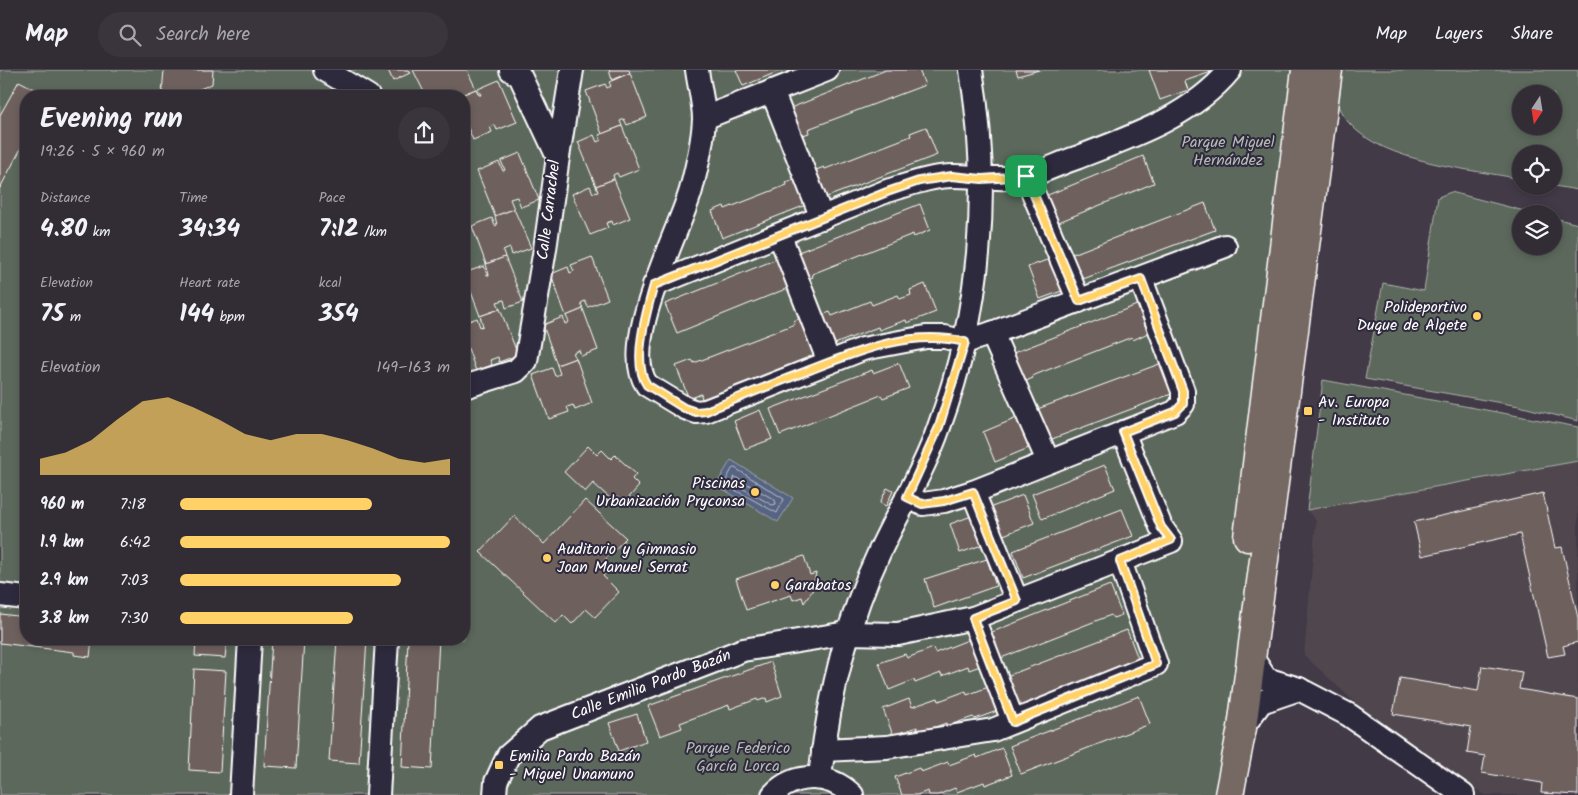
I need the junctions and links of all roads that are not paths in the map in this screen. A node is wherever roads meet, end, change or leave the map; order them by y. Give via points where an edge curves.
1 (325, 70) edge
2 (572, 70) edge
3 (697, 70) edge
4 (826, 70) edge
5 (971, 70) edge
6 (1230, 70) edge
7 (1306, 70) edge
8 (1328, 70) edge
9 (521, 72) edge
10 (783, 82) edge
11 (358, 90) edge
12 (704, 118) junction
13 (558, 157) junction
14 (1026, 176) junction
15 (982, 179) junction
16 (822, 218) junction
17 (780, 236) junction
18 (1225, 246) dead end
19 (1141, 279) junction
20 (654, 285) junction
21 (1079, 301) junction
22 (992, 333) junction
23 (965, 342) junction
24 (829, 362) junction
25 (470, 385) edge
26 (1123, 432) junction
27 (1048, 461) junction
28 (973, 492) junction
29 (907, 497) junction
30 (1120, 561) junction
31 (0, 595) edge
32 (20, 597) edge
33 (1017, 601) junction
34 (973, 618) junction
35 (847, 633) junction
36 (250, 645) edge
37 (387, 645) edge
38 (1251, 656) junction
39 (1299, 689) junction
40 (1013, 722) junction
41 (1233, 731) junction
42 (823, 750) junction
43 (820, 778) junction
44 (241, 795) edge
45 (378, 795) edge
46 (495, 795) edge
47 (773, 795) edge
48 (852, 795) edge
49 (1211, 795) edge
50 (1223, 795) edge
51 (1229, 795) edge
52 (1463, 795) edge

1 - 11 street
2 - 13 street
3 - 12 street
4 - 10 street
5 - 15 street
6 - 14 street via 1196,101 1157,126
7 - 41 main road
8 - 38 main road
9 - 13 street, Calle Carrachel
10 - 12 street
10 - 16 street
12 - 20 street via 691,190
13 - 25 street, Calle Carrachel via 526,361 516,371
14 - 15 street
14 - 21 street
15 - 16 street via 952,176 919,181
15 - 23 street
16 - 17 street
17 - 20 street
17 - 24 street
18 - 19 street
19 - 21 street
19 - 26 street via 1183,391 1183,404 1175,412
20 - 24 street via 642,338 642,378 647,385 684,408 706,411
21 - 22 street
22 - 23 street
22 - 27 street
23 - 24 street via 926,337 863,349
23 - 29 street via 939,427
26 - 27 street
26 - 30 street, Calle Emilia Pardo Bazán via 1161,527 1171,540
27 - 28 street
28 - 29 street via 922,504
28 - 33 street
29 - 35 street via 878,554
30 - 33 street, Calle Emilia Pardo Bazán
30 - 40 street via 1156,664
31 - 32 street
33 - 34 street, Calle Emilia Pardo Bazán
34 - 35 street, Calle Emilia Pardo Bazán via 898,634
34 - 40 street
35 - 42 street
35 - 46 street, Calle Emilia Pardo Bazán via 743,650 540,728 508,756 496,782
36 - 44 street
37 - 45 street
38 - 39 street via 1266,679
38 - 41 main road
39 - 41 street via 1261,702
39 - 52 street via 1349,715
40 - 42 street via 993,730 887,747
41 - 49 main road
41 - 50 main road
41 - 51 main road
42 - 43 street
43 - 47 street via 790,782
43 - 48 street via 844,787

